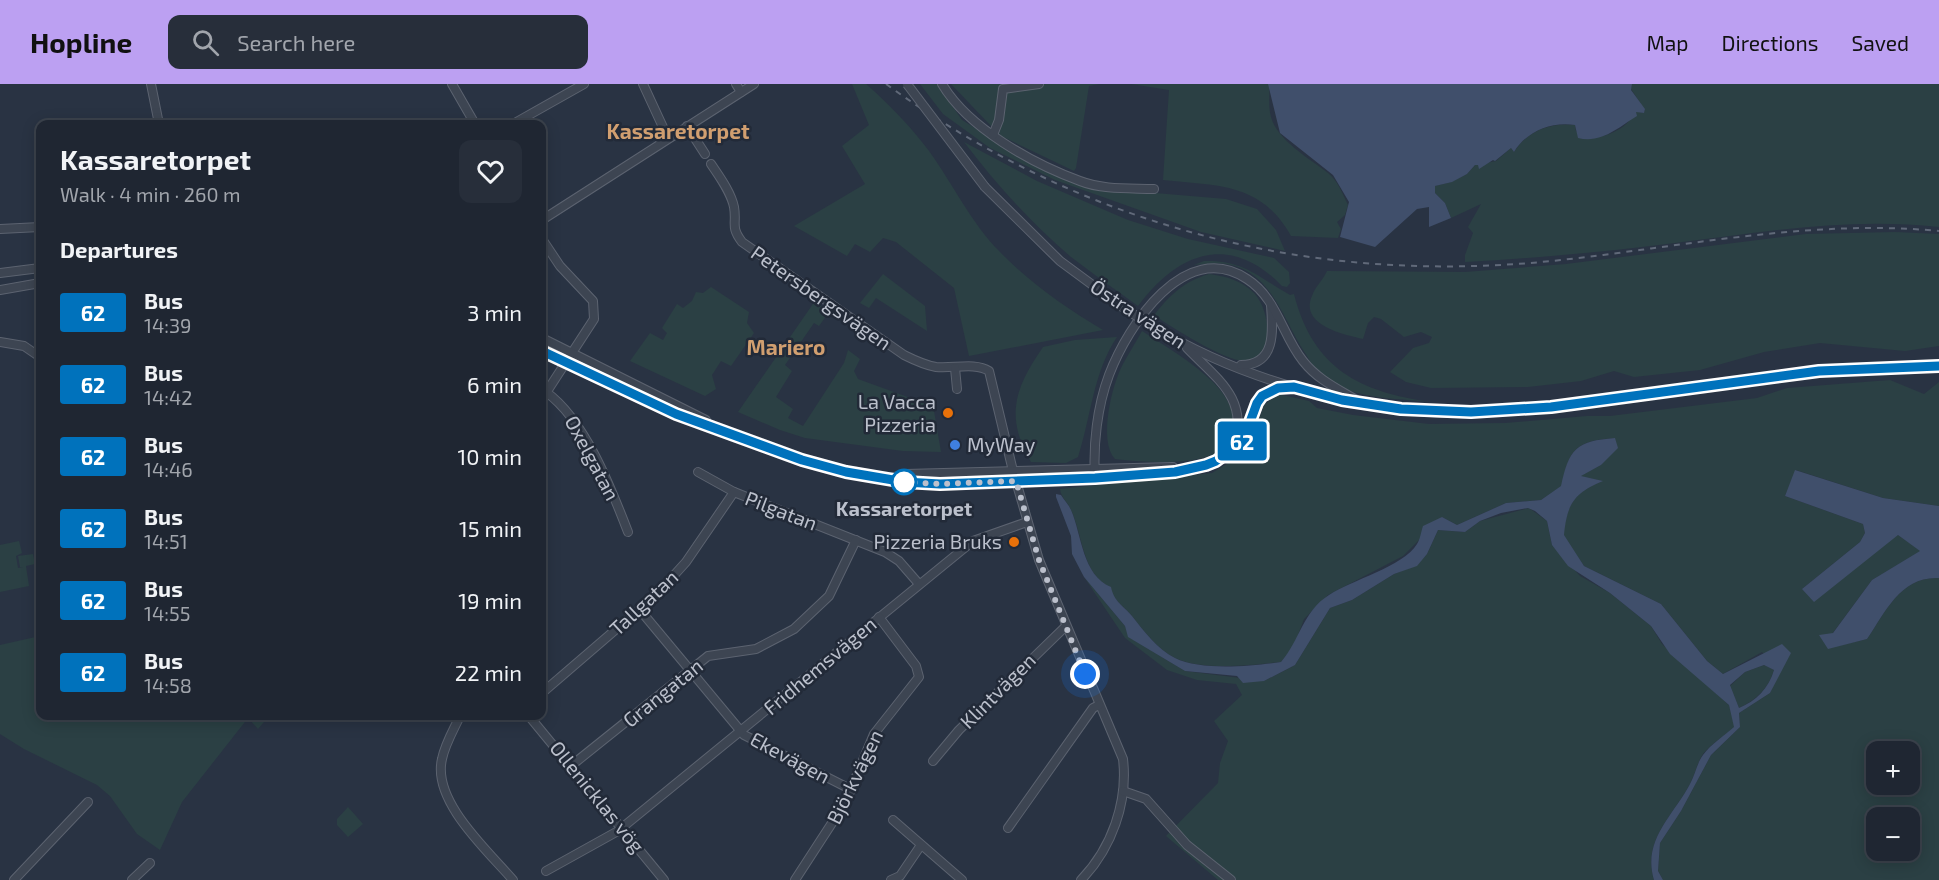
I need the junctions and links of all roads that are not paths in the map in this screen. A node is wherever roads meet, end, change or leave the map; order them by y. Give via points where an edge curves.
1 (151, 84) edge
2 (452, 84) edge
3 (584, 84) edge
4 (643, 84) edge
5 (754, 84) edge
6 (907, 84) edge
7 (942, 84) edge
8 (1039, 84) edge
9 (739, 88) edge
10 (158, 120) edge
11 (473, 120) edge
12 (520, 120) edge
13 (687, 126) junction
14 (993, 135) junction
15 (668, 138) junction
16 (705, 154) dead end
17 (711, 164) dead end
18 (1154, 189) dead end
19 (546, 217) edge
20 (36, 227) edge
21 (0, 229) edge
22 (546, 245) edge
23 (36, 268) edge
24 (0, 273) edge
25 (36, 284) edge
26 (0, 290) edge
27 (1271, 304) junction
28 (546, 340) edge
29 (0, 342) edge
30 (1185, 346) junction
31 (546, 353) edge
32 (573, 353) junction
33 (36, 354) edge
34 (567, 361) junction
35 (1235, 365) junction
36 (1939, 366) edge
37 (955, 368) junction
38 (1294, 387) junction
39 (957, 389) dead end
40 (546, 392) edge
41 (546, 396) edge
42 (1364, 404) junction
43 (727, 432) junction
44 (1234, 449) junction
45 (1094, 467) junction
46 (1194, 468) junction
47 (1013, 471) junction
48 (698, 472) dead end
49 (889, 478) junction
50 (1095, 478) junction
51 (1016, 481) junction
52 (732, 495) junction
53 (1027, 522) junction
54 (628, 532) dead end
55 (856, 540) junction
56 (920, 584) junction
57 (640, 610) junction
58 (879, 617) junction
59 (1066, 626) junction
60 (690, 671) junction
61 (546, 690) edge
62 (1099, 705) junction
63 (458, 720) edge
64 (533, 720) edge
65 (741, 732) junction
66 (933, 761) dead end
67 (572, 765) junction
68 (852, 790) junction
69 (1123, 791) junction
70 (88, 802) dead end
71 (893, 820) dead end
72 (621, 826) junction
73 (1008, 828) dead end
74 (921, 845) junction
75 (150, 863) dead end
76 (546, 871) dead end
77 (14, 880) edge
78 (132, 880) edge
79 (513, 880) edge
80 (664, 880) edge
81 (795, 880) edge
82 (891, 880) edge
83 (962, 880) edge
84 (1081, 880) edge
85 (1231, 880) edge

1 - 10 street
2 - 11 street
3 - 12 street
4 - 15 street
5 - 9 street
6 - 30 street, Östra vägen, bridge via 985,187 1060,261 1125,309
7 - 14 street via 969,118
8 - 14 street via 1003,89
9 - 13 street
13 - 15 street
13 - 16 street
14 - 18 street via 1081,182
15 - 19 street
17 - 37 street, Petersbergsvägen via 731,198 732,224 742,242 904,355 922,364
20 - 21 street
22 - 32 street via 595,307 594,319
23 - 24 street
25 - 26 street
27 - 35 street via 1273,338 1266,355 1254,363
27 - 42 street via 1296,351 1316,376
27 - 45 street via 1253,283 1223,269 1186,274 1168,287 1120,351 1109,375
28 - 32 street
29 - 33 street via 24,346
30 - 35 street, Östra vägen
30 - 44 street via 1237,407 1240,423
31 - 34 street
32 - 34 street
32 - 43 street
34 - 40 street
34 - 43 street via 676,414
35 - 38 street, Östra vägen
36 - 42 street, Östra vägen via 1819,371 1519,410 1457,413
37 - 39 street
37 - 47 street, Petersbergsvägen via 984,368 992,379
38 - 42 street, Östra vägen
38 - 44 street via 1274,389 1262,396 1243,441
41 - 54 street, Oxelgatan via 565,408 576,425
43 - 49 street via 824,466
44 - 46 street via 1216,461
45 - 46 street
45 - 47 street
45 - 50 street
46 - 50 street
47 - 49 street via 906,474
47 - 51 street
48 - 52 street, Pilgatan
49 - 51 street via 940,484
50 - 51 street
51 - 53 street
52 - 55 street, Pilgatan
52 - 57 street, Tallgatan via 686,562
53 - 56 street, Fridhemsvägen via 978,538
53 - 59 street
55 - 56 street, Pilgatan via 892,556
55 - 60 street, Grangatan via 829,596 794,630 756,649 708,657
56 - 58 street, Fridhemsvägen
57 - 60 street, Ekevägen
57 - 61 street, Tallgatan
58 - 65 street, Fridhemsvägen
58 - 68 street, Björkvägen via 916,666 919,677 874,734
59 - 62 street
59 - 66 street, Klintvägen via 959,730
60 - 65 street, Ekevägen
60 - 67 street, Grangatan
62 - 69 street via 1123,759
62 - 73 street via 1093,708
63 - 79 street via 441,759 442,788 466,825
64 - 67 street, Ollenicklas vög
65 - 68 street, Ekevägen
65 - 72 street, Fridhemsvägen
67 - 72 street, Ollenicklas vög
68 - 81 street, Björkvägen
69 - 84 street via 1108,842
69 - 85 street via 1146,799 1187,845
70 - 77 street
71 - 74 street
72 - 76 street, Fridhemsvägen
72 - 80 street, Ollenicklas vög
74 - 82 street via 900,876
74 - 83 street
75 - 78 street

